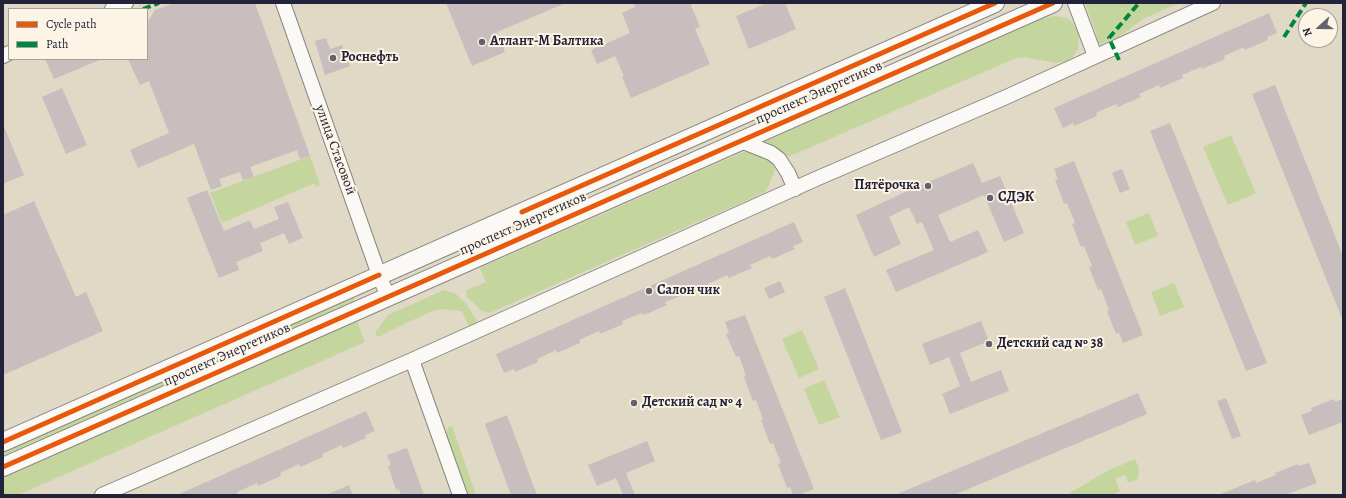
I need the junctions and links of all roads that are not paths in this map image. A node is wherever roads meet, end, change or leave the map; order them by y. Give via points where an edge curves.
1 (126, 3) edge
2 (283, 3) edge
3 (995, 3) edge
4 (1053, 3) edge
5 (1075, 3) edge
6 (1213, 3) edge
7 (114, 8) edge
8 (1095, 56) junction
9 (741, 141) junction
10 (795, 188) junction
11 (379, 275) junction
12 (388, 297) junction
13 (412, 360) junction
14 (3, 442) edge
15 (3, 467) edge
16 (102, 495) edge
17 (460, 495) edge

1 - 7 street
2 - 11 street, улица Стасовой
3 - 11 main road, проспект Энергетиков
4 - 9 main road, проспект Энергетиков
5 - 8 street
6 - 8 street
8 - 10 street
9 - 10 street via 771,153 778,159
9 - 12 main road, проспект Энергетиков
10 - 13 street
11 - 12 street, улица Стасовой
11 - 14 main road, проспект Энергетиков
12 - 15 main road, проспект Энергетиков
13 - 16 street
13 - 17 street

